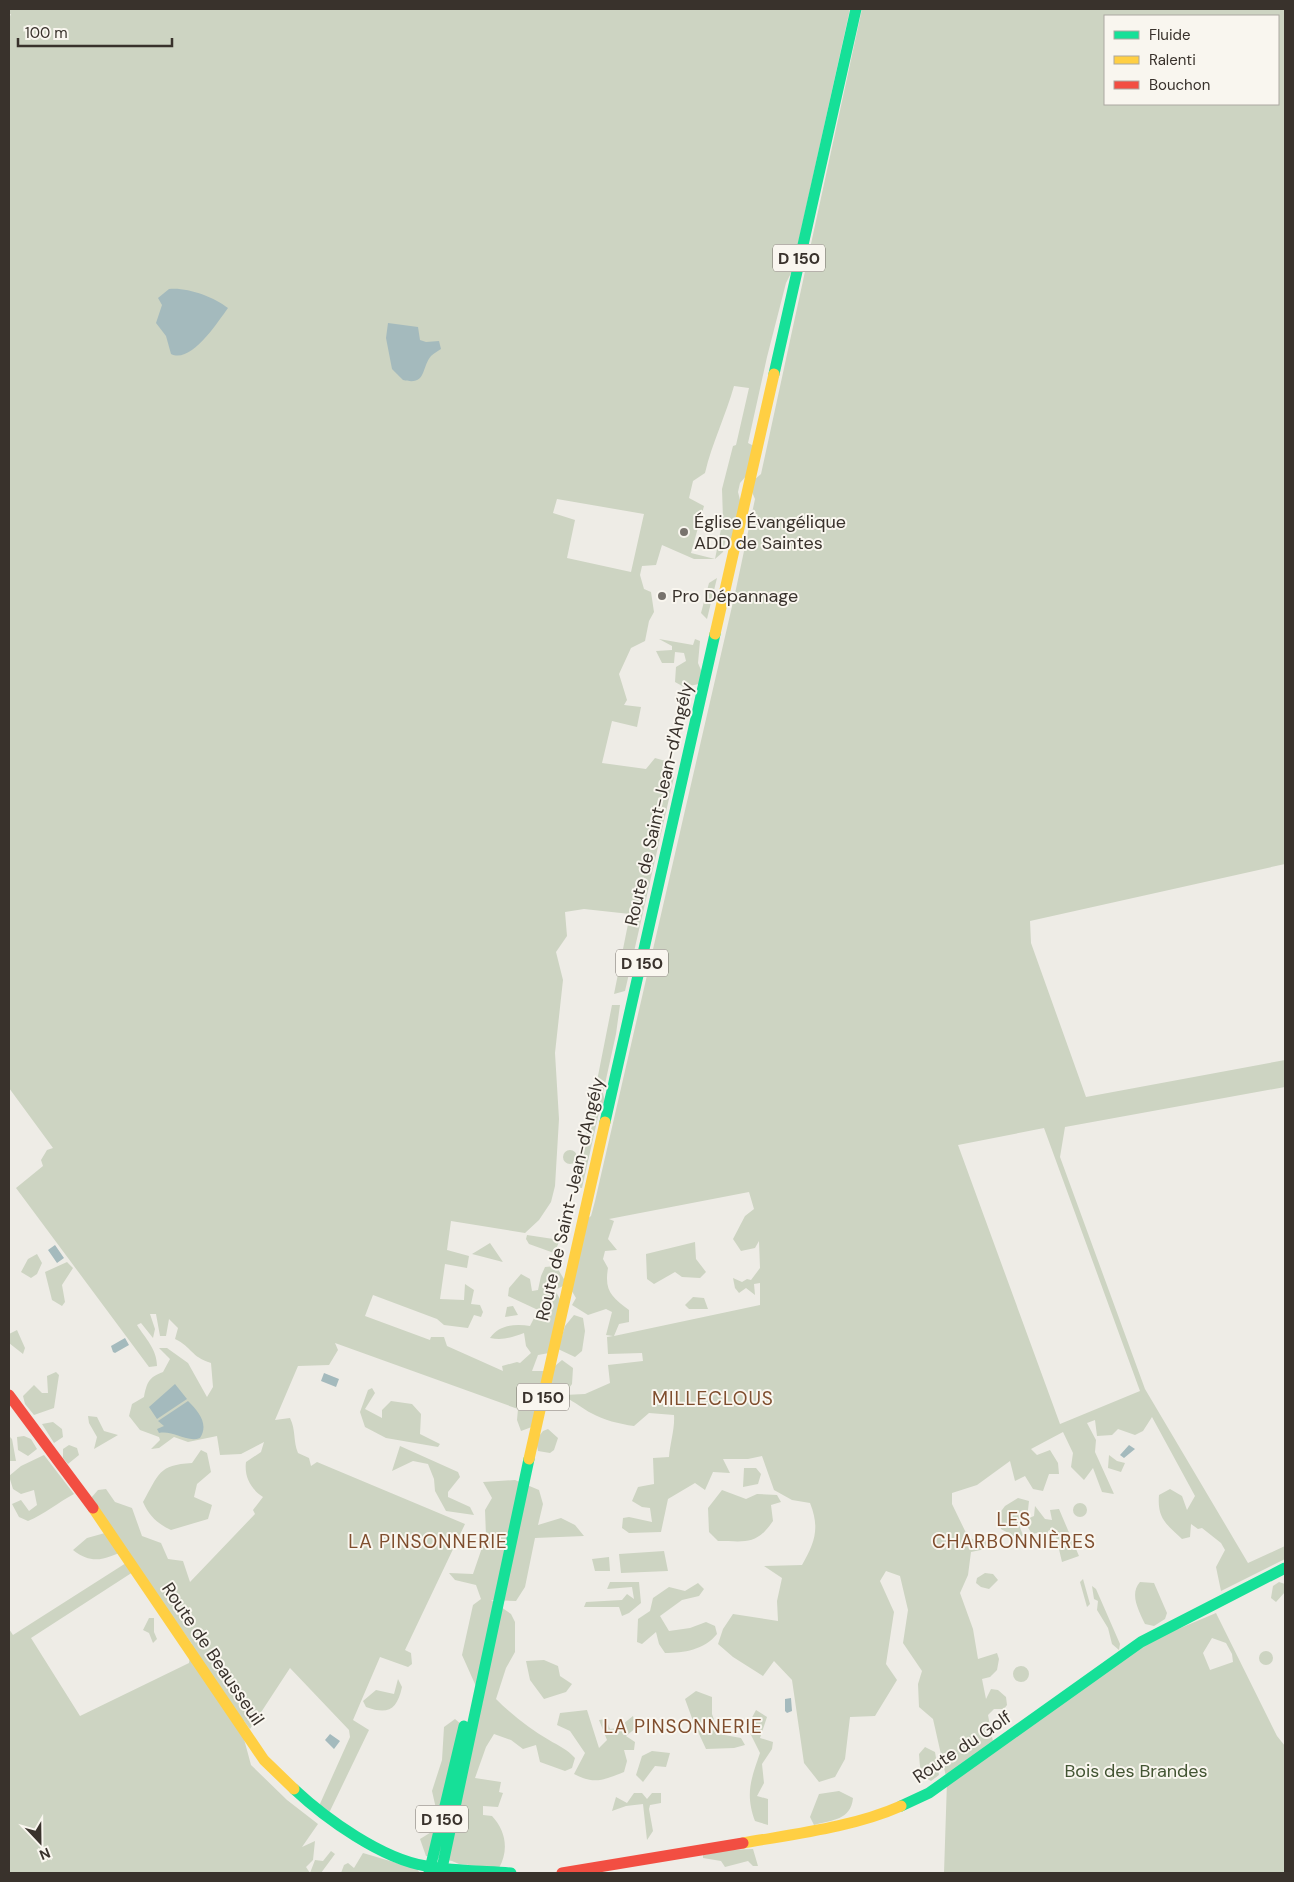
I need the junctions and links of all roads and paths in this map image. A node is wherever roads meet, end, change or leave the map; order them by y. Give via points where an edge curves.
1 (856, 9) edge
2 (9, 1395) edge
3 (1285, 1568) edge
4 (436, 1870) edge
5 (468, 1872) edge
6 (511, 1873) edge
7 (562, 1873) edge

1 - 4 main road, Route de Saint-Jean-d'Angély / D 150 via 492,1635
2 - 4 main road, Route de Beausseuil via 99,1516 264,1760 312,1807 396,1857
3 - 7 main road, Route du Golf via 1142,1642 929,1793 893,1809 803,1833
4 - 5 main road
5 - 6 main road

